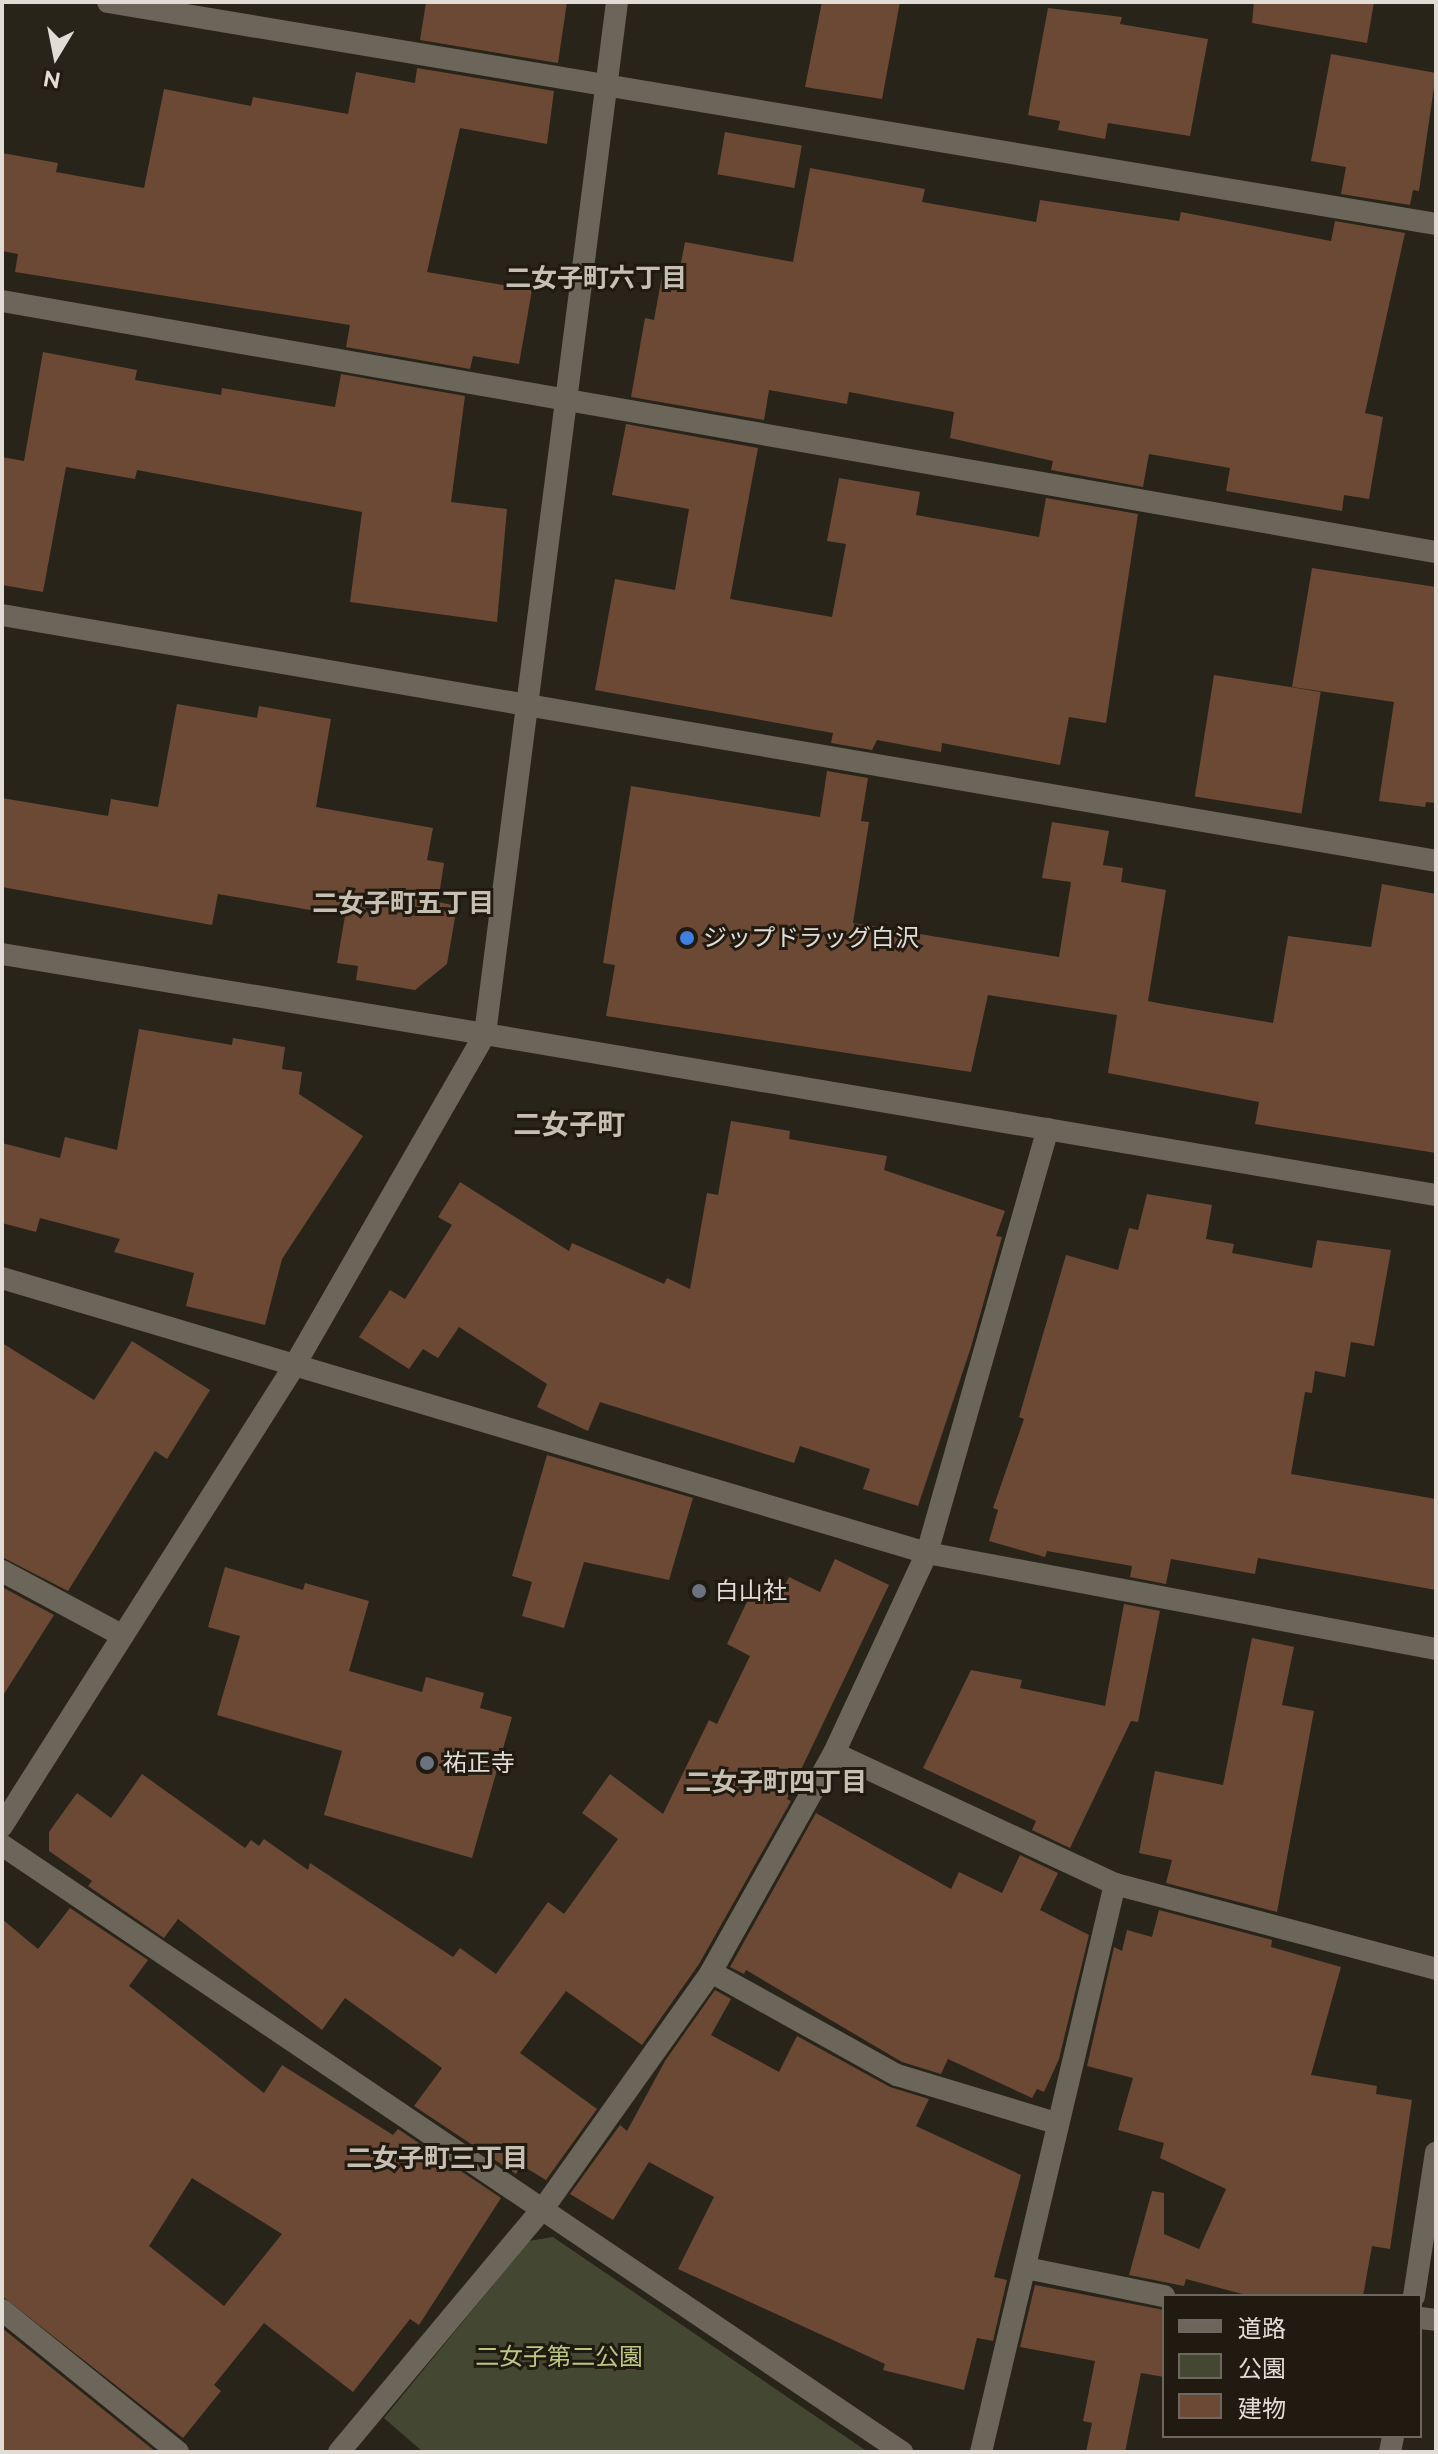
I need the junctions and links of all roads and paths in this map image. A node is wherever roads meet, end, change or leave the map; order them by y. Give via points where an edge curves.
1 (108, 2) edge
2 (617, 2) edge
3 (607, 85) junction
4 (1436, 224) edge
5 (2, 301) edge
6 (566, 403) junction
7 (1436, 552) edge
8 (2, 615) edge
9 (527, 707) junction
10 (1436, 861) edge
11 (2, 954) edge
12 (485, 1034) junction
13 (1048, 1129) junction
14 (1436, 1195) edge
15 (2, 1278) edge
16 (293, 1368) junction
17 (927, 1553) junction
18 (2, 1571) edge
19 (123, 1636) junction
20 (1436, 1649) edge
21 (834, 1753) junction
22 (2, 1826) edge
23 (2, 1845) edge
24 (1115, 1884) junction
25 (1436, 1969) edge
26 (711, 1972) junction
27 (1056, 2123) junction
28 (1436, 2153) edge
29 (545, 2206) junction
30 (1026, 2268) junction
31 (1414, 2294) edge
32 (1162, 2296) edge
33 (2, 2310) edge
34 (178, 2452) edge
35 (339, 2452) edge
36 (902, 2452) edge
37 (981, 2452) edge

1 - 3 street
2 - 3 street
3 - 4 street
3 - 6 street
5 - 6 street
6 - 7 street
6 - 9 street
8 - 9 street
9 - 10 street
9 - 12 street
11 - 12 street
12 - 13 street
12 - 16 street
13 - 14 street
13 - 17 street
15 - 16 street
16 - 17 street
16 - 19 street
17 - 20 street
17 - 21 street
18 - 19 street
19 - 22 street
21 - 24 street
21 - 26 street
23 - 29 street
24 - 25 street
24 - 27 street
26 - 27 street via 897,2075
26 - 29 street
27 - 30 street
28 - 31 street
29 - 35 street
29 - 36 street
30 - 32 street
30 - 37 street
33 - 34 street

